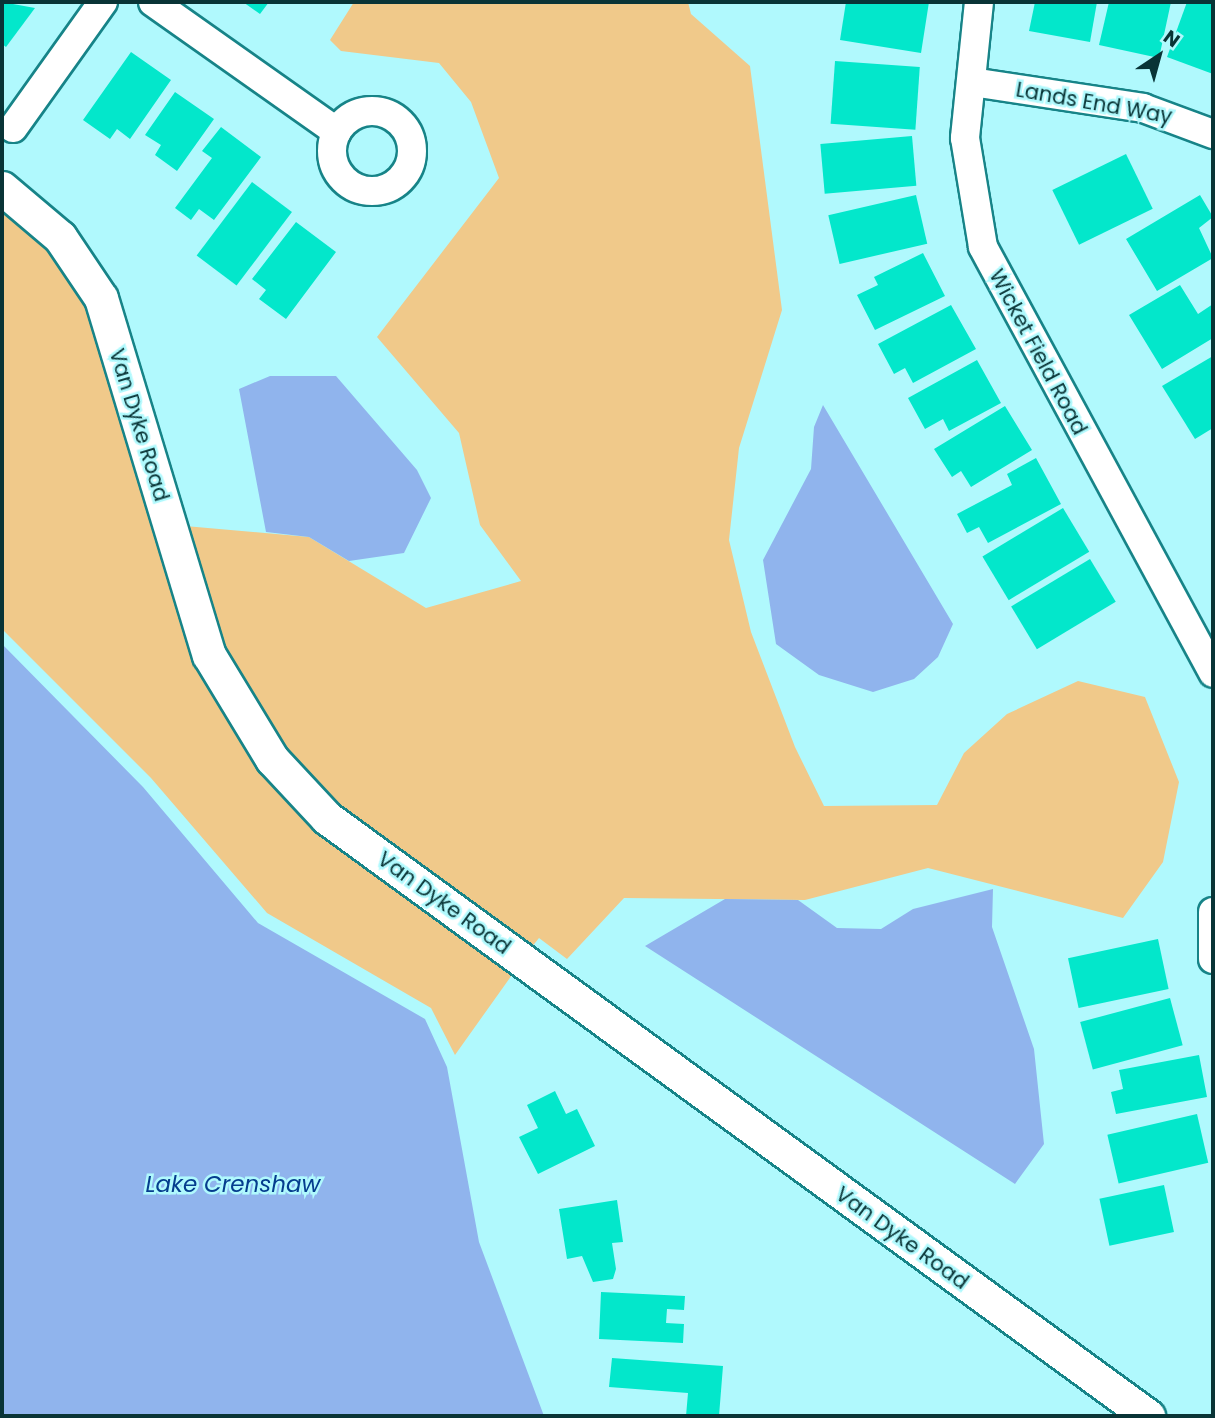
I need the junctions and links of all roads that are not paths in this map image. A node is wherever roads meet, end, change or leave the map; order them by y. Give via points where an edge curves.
1 (103, 2) edge
2 (153, 2) edge
3 (979, 2) edge
4 (972, 82) junction
5 (13, 128) dead end
6 (337, 132) dead end
7 (1213, 134) edge
8 (2, 188) edge
9 (1213, 673) edge
10 (1213, 912) edge
11 (1213, 959) edge
12 (1148, 1416) edge

1 - 5 street
2 - 6 street
3 - 4 street, Wicket Field Road
4 - 7 street, Lands End Way via 1143,108
4 - 9 street, Wicket Field Road via 965,138 983,247
8 - 12 street, Van Dyke Road via 60,237 101,298 209,654 271,759 327,818
10 - 11 street

